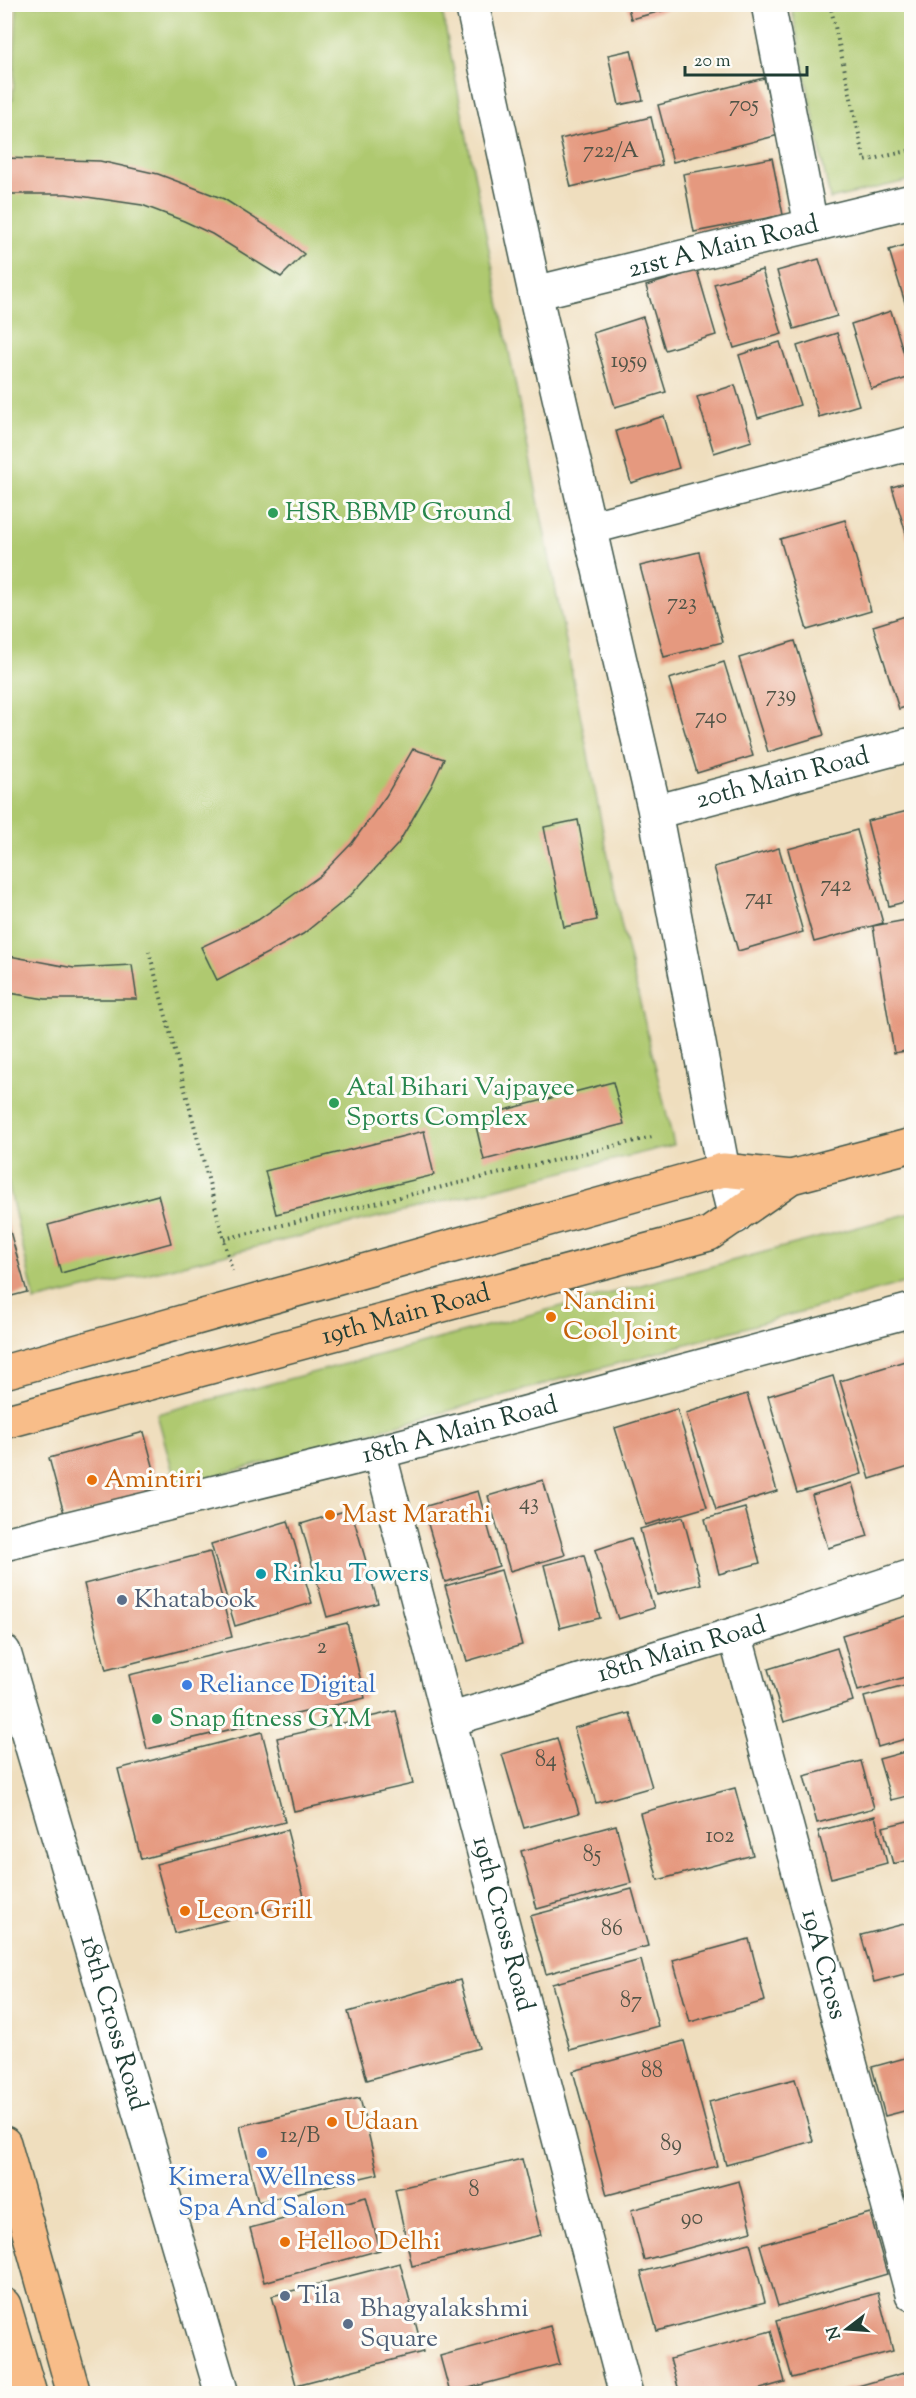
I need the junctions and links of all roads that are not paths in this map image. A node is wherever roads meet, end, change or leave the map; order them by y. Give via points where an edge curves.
1 (472, 4) edge
2 (768, 4) edge
3 (912, 201) edge
4 (811, 225) junction
5 (535, 292) junction
6 (912, 443) edge
7 (589, 528) junction
8 (912, 744) edge
9 (655, 812) junction
10 (912, 1145) edge
11 (723, 1170) junction
12 (790, 1177) junction
13 (735, 1216) junction
14 (912, 1310) edge
15 (4, 1372) edge
16 (4, 1422) edge
17 (379, 1452) junction
18 (4, 1544) edge
19 (912, 1576) edge
20 (735, 1634) junction
21 (4, 1652) edge
22 (449, 1720) junction
23 (4, 2143) edge
24 (912, 2294) edge
25 (4, 2305) edge
26 (30, 2394) edge
27 (74, 2394) edge
28 (222, 2394) edge
29 (626, 2394) edge

1 - 5 street
2 - 4 street
3 - 4 street, 21st A Main Road
4 - 5 street, 21st A Main Road
5 - 7 street
6 - 7 street
7 - 9 street
8 - 9 street, 20th Main Road
9 - 11 street
10 - 12 main road, 19th Main Road
11 - 12 main road, 19th Main Road
11 - 13 street
11 - 15 main road, 19th Main Road
12 - 13 main road, 19th Main Road
13 - 16 main road, 19th Main Road via 709,1234
14 - 17 street, 18th A Main Road
17 - 18 street, 18th A Main Road
17 - 22 street, 19th Cross Road
19 - 20 street, 18th Main Road
20 - 22 street, 18th Main Road
20 - 24 street, 19A Cross
21 - 28 street, 18th Cross Road
22 - 29 street, 19th Cross Road
23 - 27 main road
25 - 26 main road

